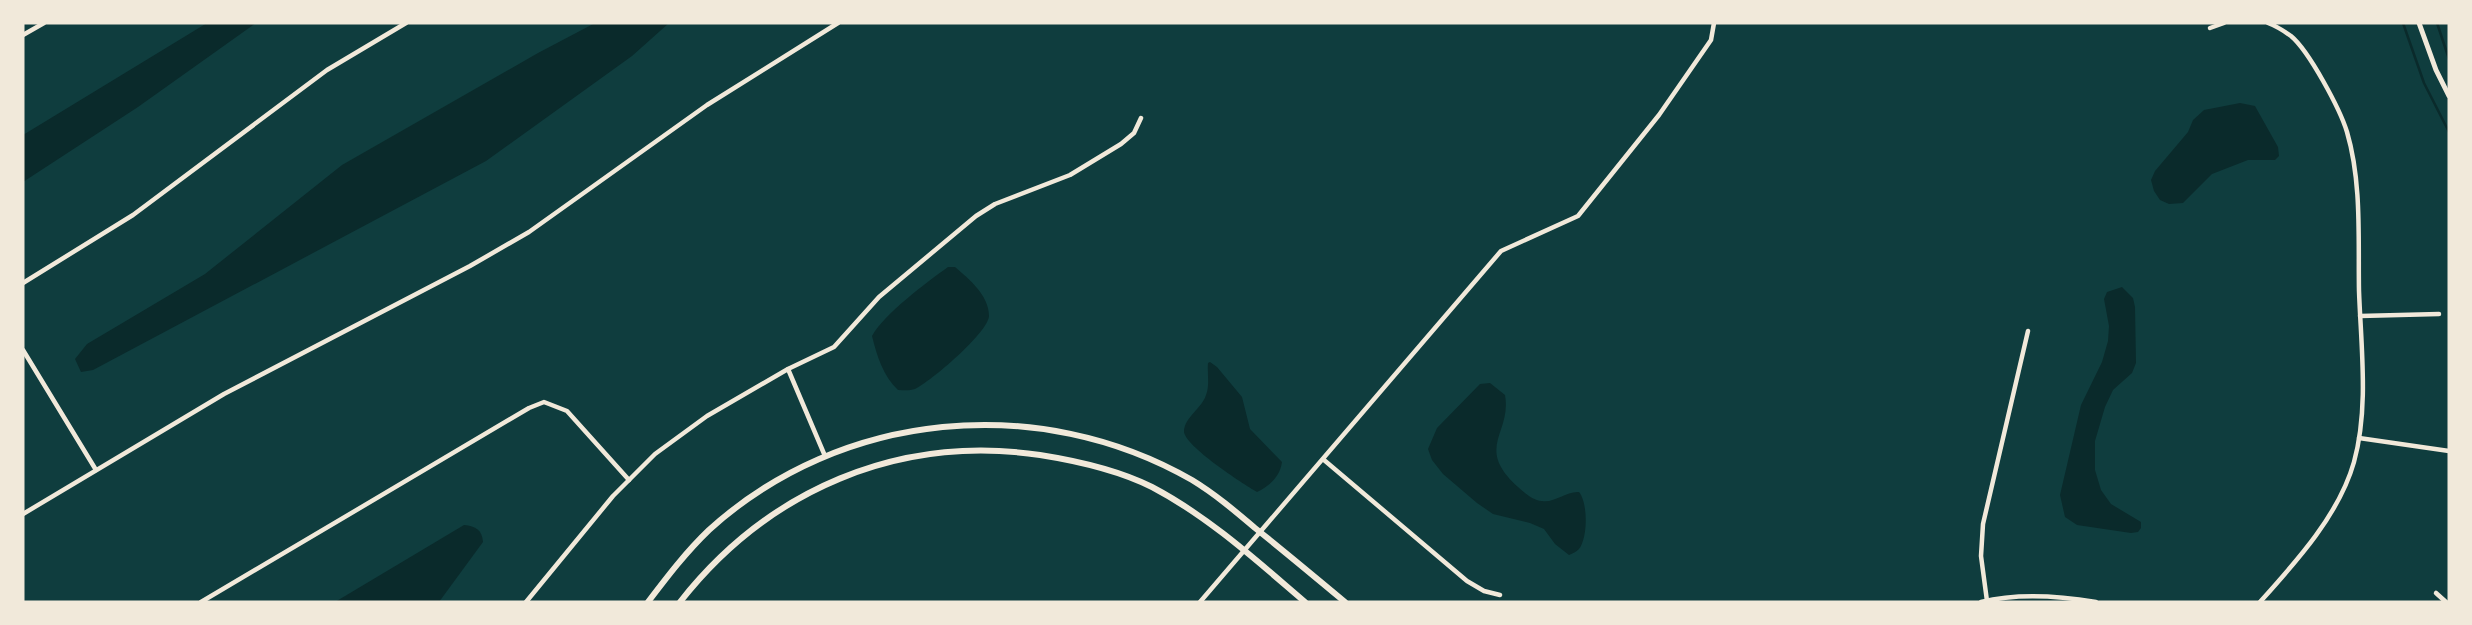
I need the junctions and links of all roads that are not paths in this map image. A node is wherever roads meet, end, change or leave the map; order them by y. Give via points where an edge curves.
1 (44, 23) edge
2 (406, 23) edge
3 (838, 23) edge
4 (1714, 23) edge
5 (2224, 23) edge
6 (2268, 23) edge
7 (2419, 23) edge
8 (2210, 28) dead end
9 (23, 36) edge
10 (2449, 96) edge
11 (1141, 118) dead end
12 (23, 283) edge
13 (2440, 314) dead end
14 (2360, 316) junction
15 (2028, 331) dead end
16 (23, 350) edge
17 (788, 369) junction
18 (2359, 438) junction
19 (2449, 451) edge
20 (825, 456) junction
21 (1324, 460) junction
22 (96, 470) junction
23 (629, 480) junction
24 (23, 514) edge
25 (1260, 532) junction
26 (1243, 550) junction
27 (2436, 593) dead end
28 (1500, 595) dead end
29 (1984, 601) edge
30 (201, 602) edge
31 (526, 602) edge
32 (648, 602) edge
33 (680, 602) edge
34 (1200, 602) edge
35 (1305, 602) edge
36 (1345, 602) edge
37 (2096, 602) edge
38 (2260, 602) edge
39 (2446, 602) edge

1 - 9 street
2 - 12 street via 327,70 133,215
3 - 22 street via 707,105 529,232 224,394
4 - 21 street via 1712,40 1667,105 1578,216 1501,251
5 - 8 street
6 - 14 street via 2292,37 2307,55 2346,130 2357,201
7 - 10 street
11 - 17 street via 1134,133 1121,144 1070,176 995,204 976,216 879,297 834,347
13 - 14 street
14 - 18 street
15 - 29 street via 1983,524
16 - 22 street
17 - 20 street
17 - 23 street via 707,416 654,454
18 - 19 street
18 - 38 street via 2342,494 2326,521
20 - 25 main road via 863,442 944,425 1026,426 1062,432 1109,443 1167,467 1215,495
20 - 32 main road via 766,487 718,523 684,554
21 - 25 street
21 - 28 street via 1466,581
22 - 24 street
23 - 30 street via 568,411 544,402
23 - 31 street
25 - 26 street
25 - 36 main road
26 - 33 main road via 1151,486 1101,468 1023,452 947,451 870,467 780,509 728,548
26 - 34 street
26 - 35 main road
27 - 39 street
29 - 37 street via 2072,598

